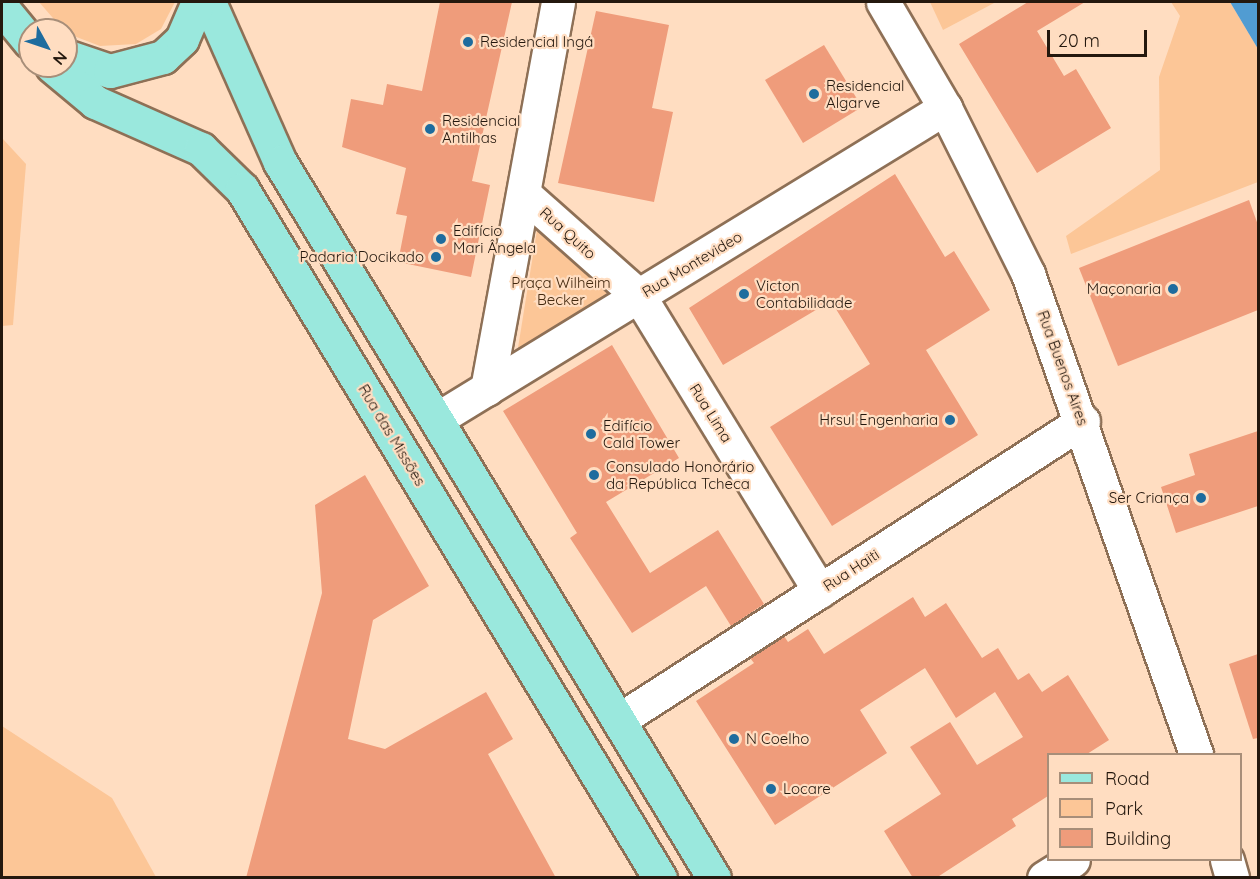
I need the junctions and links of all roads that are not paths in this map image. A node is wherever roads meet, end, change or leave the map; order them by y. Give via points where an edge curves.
1 (198, 2) edge
2 (209, 2) edge
3 (558, 2) edge
4 (883, 2) edge
5 (2, 9) edge
6 (18, 27) edge
7 (78, 61) edge
8 (66, 78) edge
9 (945, 108) junction
10 (524, 194) junction
11 (639, 296) junction
12 (487, 388) junction
13 (437, 419) junction
14 (1083, 421) junction
15 (820, 591) junction
16 (619, 720) junction
17 (1196, 753) edge
18 (1071, 861) edge
19 (1227, 861) edge
20 (660, 878) edge
21 (714, 878) edge
22 (1044, 878) edge
23 (1232, 878) edge

1 - 7 main road via 182,39 154,61 110,71
2 - 13 main road via 280,162
3 - 10 street
4 - 9 street, Rua Buenos Aires
5 - 6 main road
8 - 20 main road, Rua das Missões via 95,102 201,149 242,189
9 - 11 street, Rua Montevideo
9 - 14 street, Rua Buenos Aires via 1028,274
10 - 11 street, Rua Quito
10 - 12 street
11 - 12 street, Rua Montevideo
11 - 15 street, Rua Lima
12 - 13 street, Rua Montevideo
13 - 16 main road
14 - 15 street, Rua Haiti
14 - 17 street, Rua Buenos Aires
15 - 16 street, Rua Haiti
16 - 21 main road
18 - 22 street
19 - 23 street

